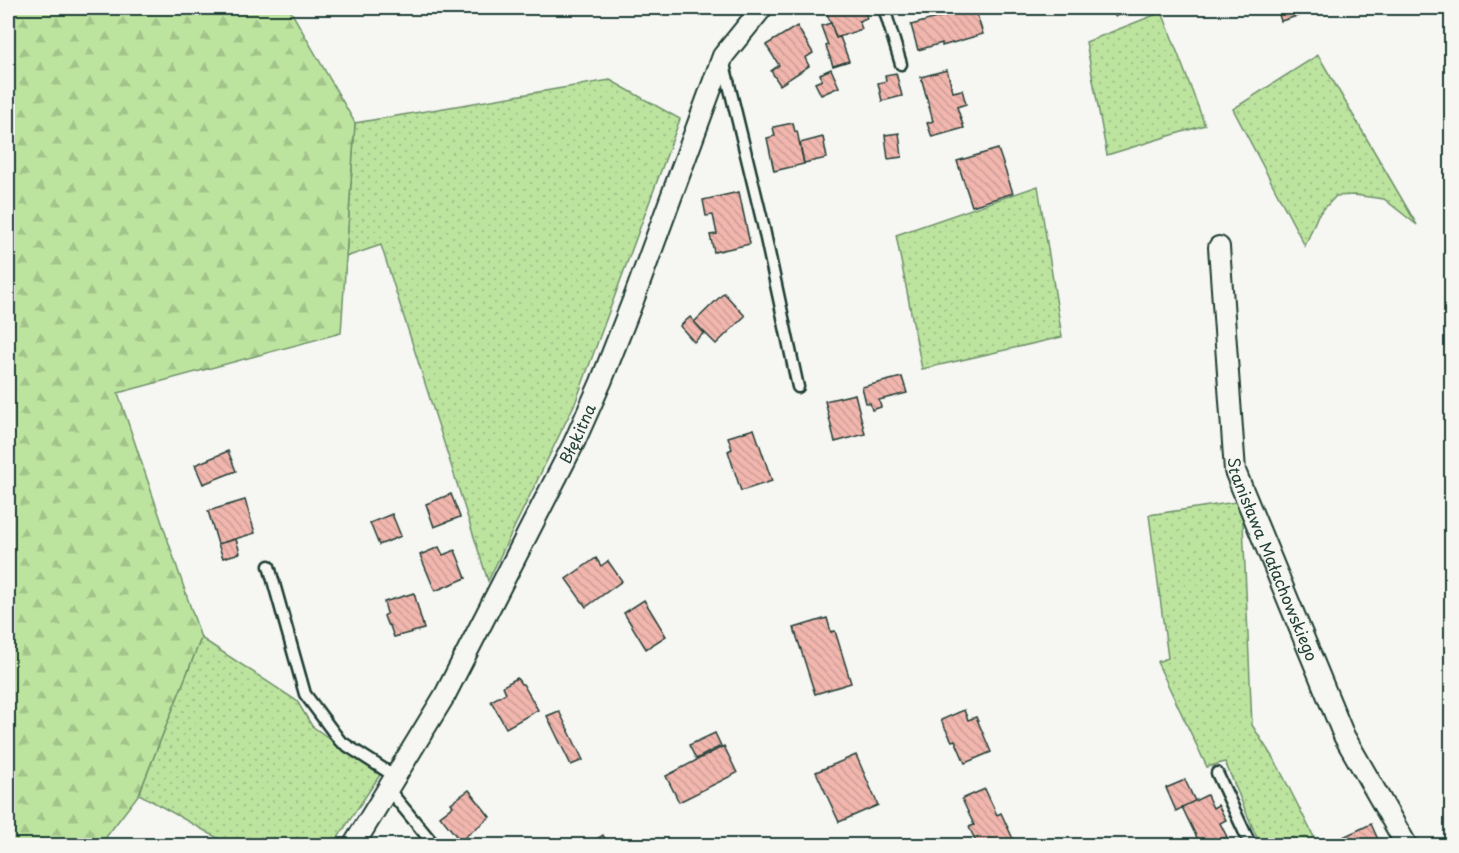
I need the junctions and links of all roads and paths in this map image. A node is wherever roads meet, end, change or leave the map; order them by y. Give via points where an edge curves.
1 (762, 8) edge
2 (884, 8) edge
3 (723, 56) junction
4 (901, 64) dead end
5 (1219, 247) dead end
6 (798, 387) dead end
7 (268, 566) dead end
8 (1217, 773) dead end
9 (392, 783) junction
10 (353, 846) edge
11 (435, 846) edge
12 (1251, 846) edge
13 (1407, 846) edge

1 - 3 street, Błękitna
2 - 4 lane
3 - 6 lane
3 - 9 street, Błękitna via 634,298 573,445 445,695
5 - 13 street, Stanisława Małachowskiego via 1235,471 1344,736
7 - 9 lane via 305,694 340,741
8 - 12 lane
9 - 10 street, Błękitna
9 - 11 lane

